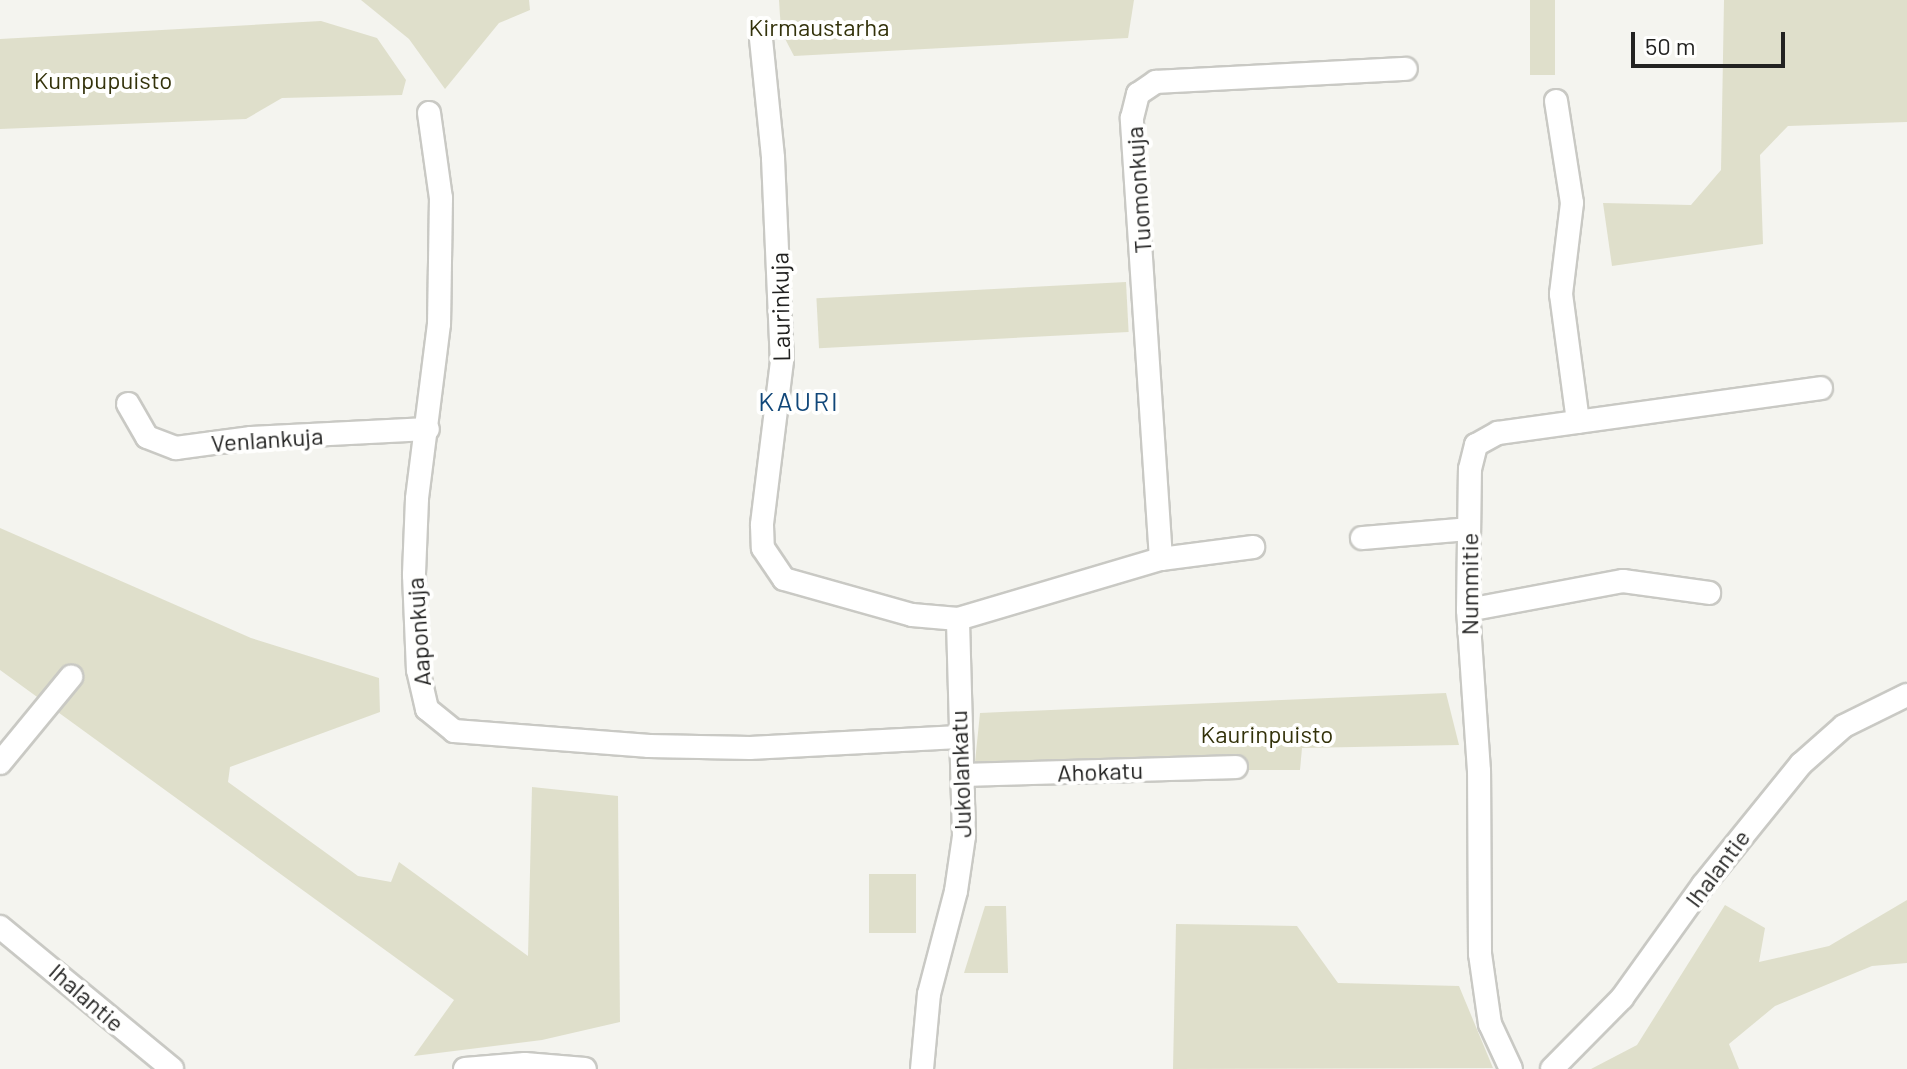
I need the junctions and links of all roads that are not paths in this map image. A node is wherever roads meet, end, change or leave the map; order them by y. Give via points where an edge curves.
1 (761, 39) dead end
2 (1406, 69) dead end
3 (1556, 101) dead end
4 (429, 113) dead end
5 (1821, 388) dead end
6 (128, 404) dead end
7 (1578, 422) junction
8 (428, 429) junction
9 (1469, 529) junction
10 (1362, 538) dead end
11 (1253, 547) dead end
12 (1161, 559) junction
13 (1709, 593) dead end
14 (1468, 610) junction
15 (958, 619) junction
16 (71, 677) dead end
17 (1907, 695) edge
18 (958, 737) junction
19 (0, 763) edge
20 (1236, 767) dead end
21 (965, 775) junction
22 (0, 927) edge
23 (172, 1069) edge
24 (465, 1069) edge
25 (585, 1069) edge
26 (922, 1069) edge
27 (1511, 1069) edge
28 (1552, 1069) edge

1 - 15 street, Laurinkuja via 775,186 782,361 763,548 771,566 800,588 912,615
2 - 12 street, Tuomonkuja via 1156,82 1138,94 1132,118
3 - 7 street via 1572,203 1561,294
4 - 8 street, Aaponkuja via 441,198 439,324
5 - 7 street, Nummitie
6 - 8 street, Venlankuja via 147,437 176,448
7 - 9 street, Nummitie via 1498,433 1476,445
8 - 18 street, Aaponkuja via 417,499 414,575 420,693 438,723 472,734 699,749
9 - 10 street
9 - 14 street, Nummitie
11 - 12 street
12 - 15 street
13 - 14 street via 1623,581
14 - 27 street, Nummitie via 1479,771 1480,954 1490,1024
15 - 18 street, Jukolankatu
16 - 19 street
17 - 28 street, Ihalantie via 1844,726 1801,764 1703,885 1622,998
18 - 21 street, Jukolankatu
20 - 21 street, Ahokatu
21 - 26 street, Jukolankatu via 961,863 929,994
22 - 23 street, Ihalantie
24 - 25 street via 525,1064

